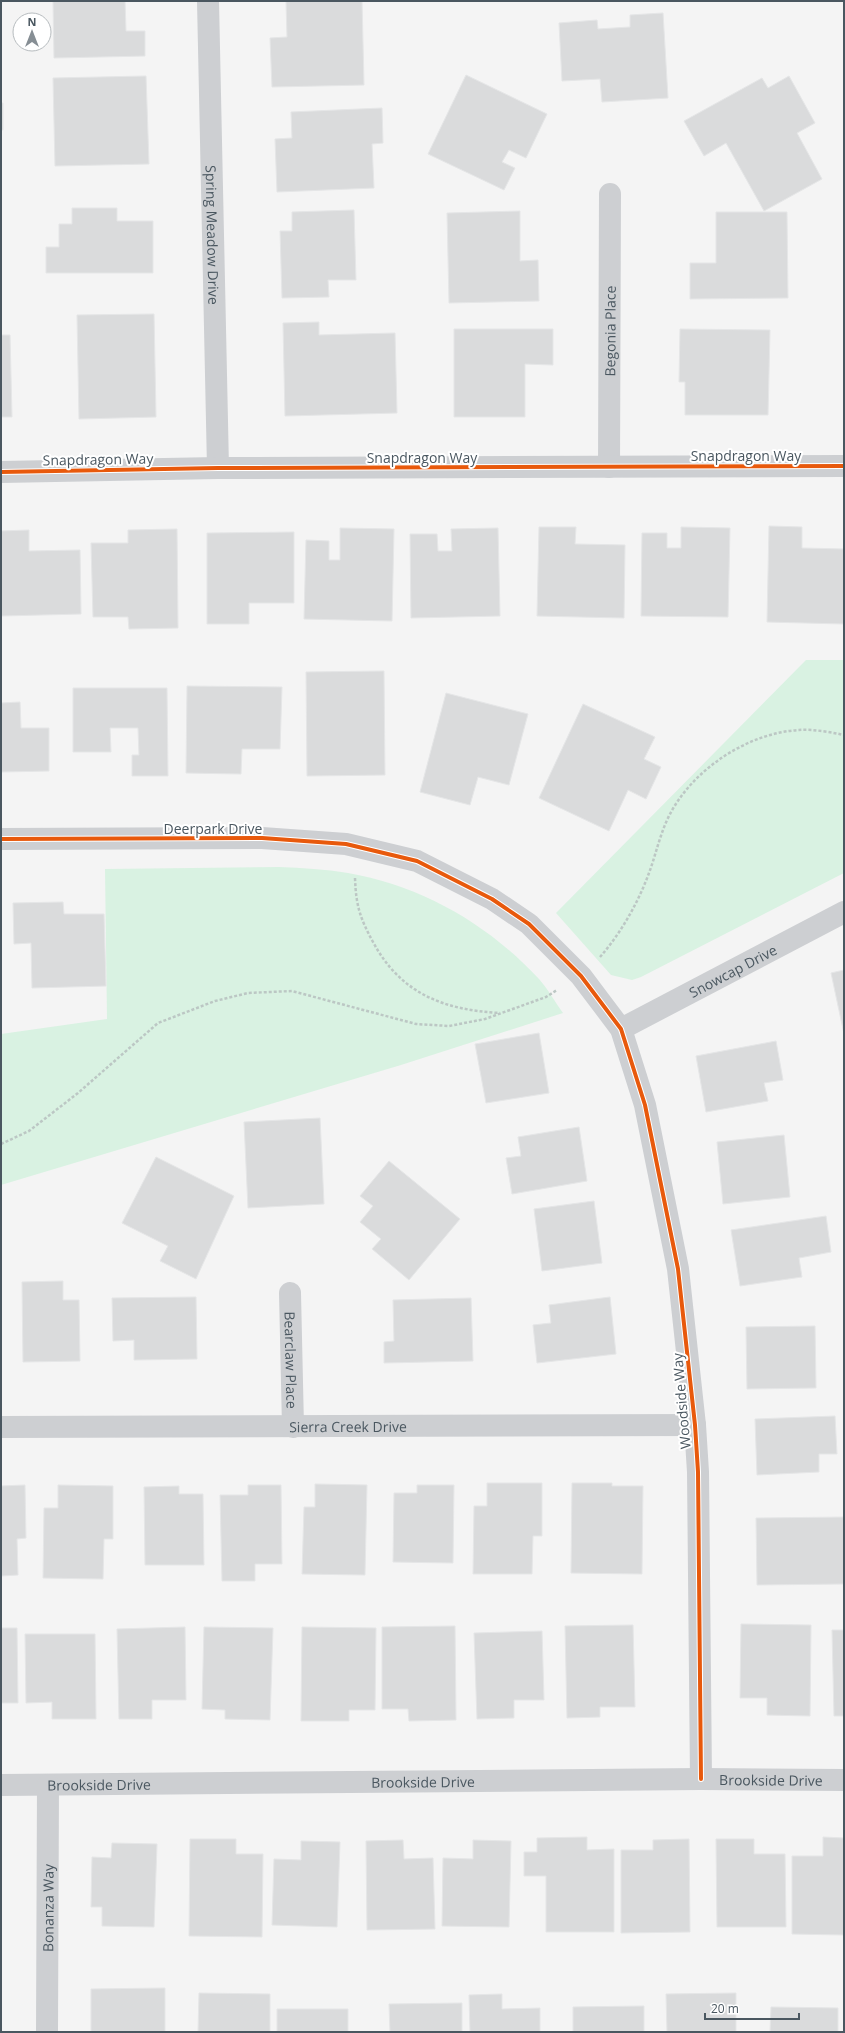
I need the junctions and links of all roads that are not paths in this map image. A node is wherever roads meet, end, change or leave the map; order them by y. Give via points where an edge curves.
1 (208, 1) edge
2 (610, 194) dead end
3 (844, 466) edge
4 (609, 467) junction
5 (218, 468) junction
6 (1, 472) edge
7 (1, 839) edge
8 (844, 912) edge
9 (621, 1029) junction
10 (290, 1293) dead end
11 (695, 1425) junction
12 (1, 1427) edge
13 (293, 1427) junction
14 (701, 1779) junction
15 (844, 1780) edge
16 (1, 1785) edge
17 (48, 1785) junction
18 (47, 2032) edge

1 - 5 street, Spring Meadow Drive
2 - 4 street, Begonia Place
3 - 4 street, Snapdragon Way
4 - 5 street, Snapdragon Way
5 - 6 street, Snapdragon Way
7 - 9 street, Deerpark Drive via 262,838 346,844 417,861 492,899 529,924 581,976
8 - 9 street, Snowcap Drive
9 - 11 street, Woodside Way via 645,1104 678,1269
10 - 13 street, Bearclaw Place
11 - 13 street, Sierra Creek Drive
11 - 14 street, Woodside Way via 698,1472
12 - 13 street, Sierra Creek Drive
14 - 15 street, Brookside Drive
14 - 17 street, Brookside Drive
16 - 17 street, Brookside Drive
17 - 18 street, Bonanza Way

